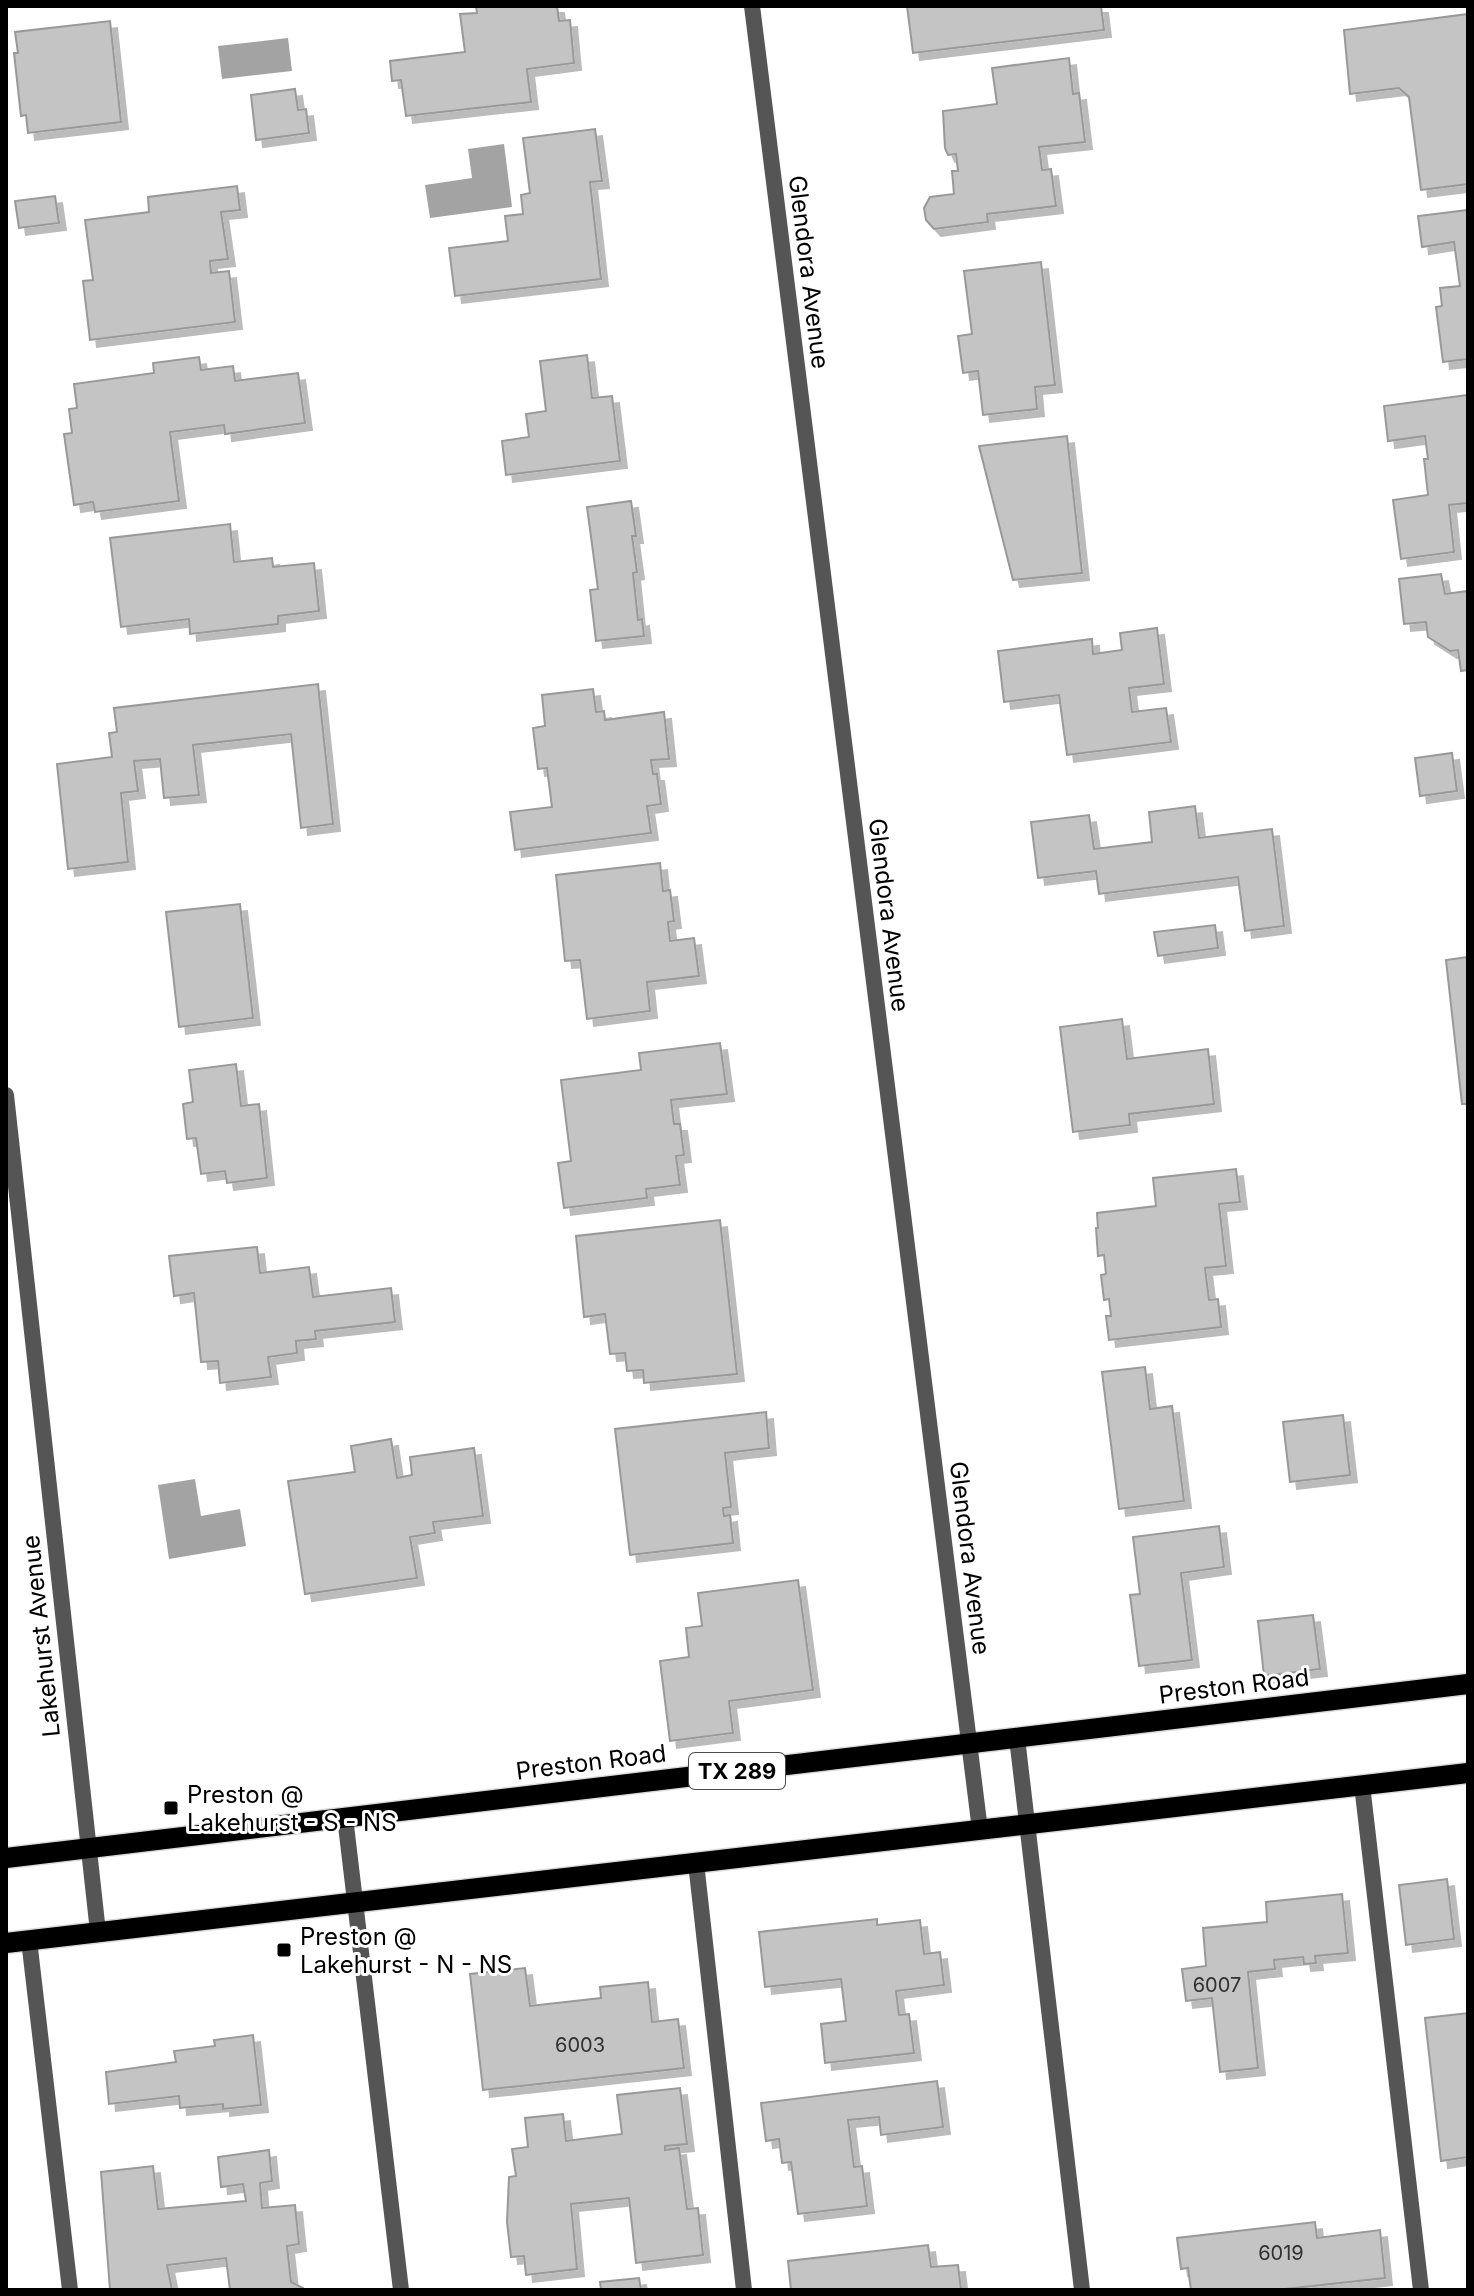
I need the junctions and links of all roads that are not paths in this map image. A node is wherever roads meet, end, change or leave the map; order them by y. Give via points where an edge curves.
1 (752, 6) edge
2 (6, 1095) edge
3 (1468, 1684) edge
4 (1017, 1738) junction
5 (969, 1743) junction
6 (1468, 1773) edge
7 (1362, 1785) junction
8 (345, 1817) junction
9 (1027, 1824) junction
10 (980, 1830) junction
11 (88, 1848) junction
12 (6, 1858) edge
13 (696, 1863) junction
14 (355, 1902) junction
15 (98, 1932) junction
16 (29, 1940) junction
17 (6, 1943) edge
18 (70, 2290) edge
19 (401, 2290) edge
20 (744, 2290) edge
21 (1082, 2290) edge
22 (1421, 2290) edge

1 - 5 street, Glendora Avenue
2 - 11 street, Lakehurst Avenue
3 - 4 main road, Preston Road / TX 289
4 - 5 main road, Preston Road / TX 289
4 - 9 street
5 - 8 main road, Preston Road / TX 289
5 - 10 street, Glendora Avenue
6 - 7 main road
7 - 9 main road
7 - 22 street
8 - 11 main road, Preston Road / TX 289
8 - 14 street
9 - 10 main road
9 - 21 street
10 - 13 main road
11 - 12 main road, Preston Road / TX 289
11 - 15 street, Lakehurst Avenue
13 - 14 main road
13 - 20 street
14 - 15 main road
14 - 19 street
15 - 16 main road
16 - 17 main road
16 - 18 street

